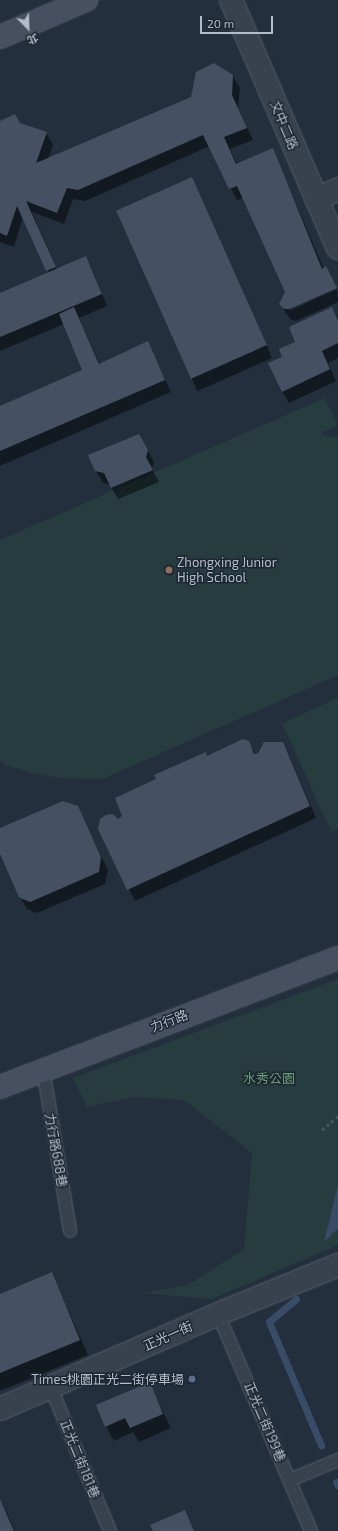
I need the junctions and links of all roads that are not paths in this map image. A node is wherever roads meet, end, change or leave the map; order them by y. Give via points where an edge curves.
1 (86, 0) edge
2 (231, 0) edge
3 (0, 37) edge
4 (338, 189) edge
5 (316, 199) junction
6 (338, 248) edge
7 (338, 958) edge
8 (43, 1069) junction
9 (0, 1087) edge
10 (70, 1231) dead end
11 (338, 1265) edge
12 (218, 1314) junction
13 (50, 1388) junction
14 (0, 1409) edge
15 (338, 1460) edge
16 (290, 1480) junction
17 (110, 1531) edge
18 (311, 1531) edge

1 - 3 street
2 - 5 street, 文中二路
4 - 5 street
5 - 6 street, 文中二路
7 - 8 street, 力行路
8 - 9 street, 力行路
8 - 10 lane, 力行路688巷
11 - 12 street, 正光一街
12 - 13 street, 正光一街
12 - 16 lane, 正光二街199巷
13 - 14 street, 正光一街
13 - 17 lane, 正光二街181巷
15 - 16 lane
16 - 18 lane, 正光二街199巷

